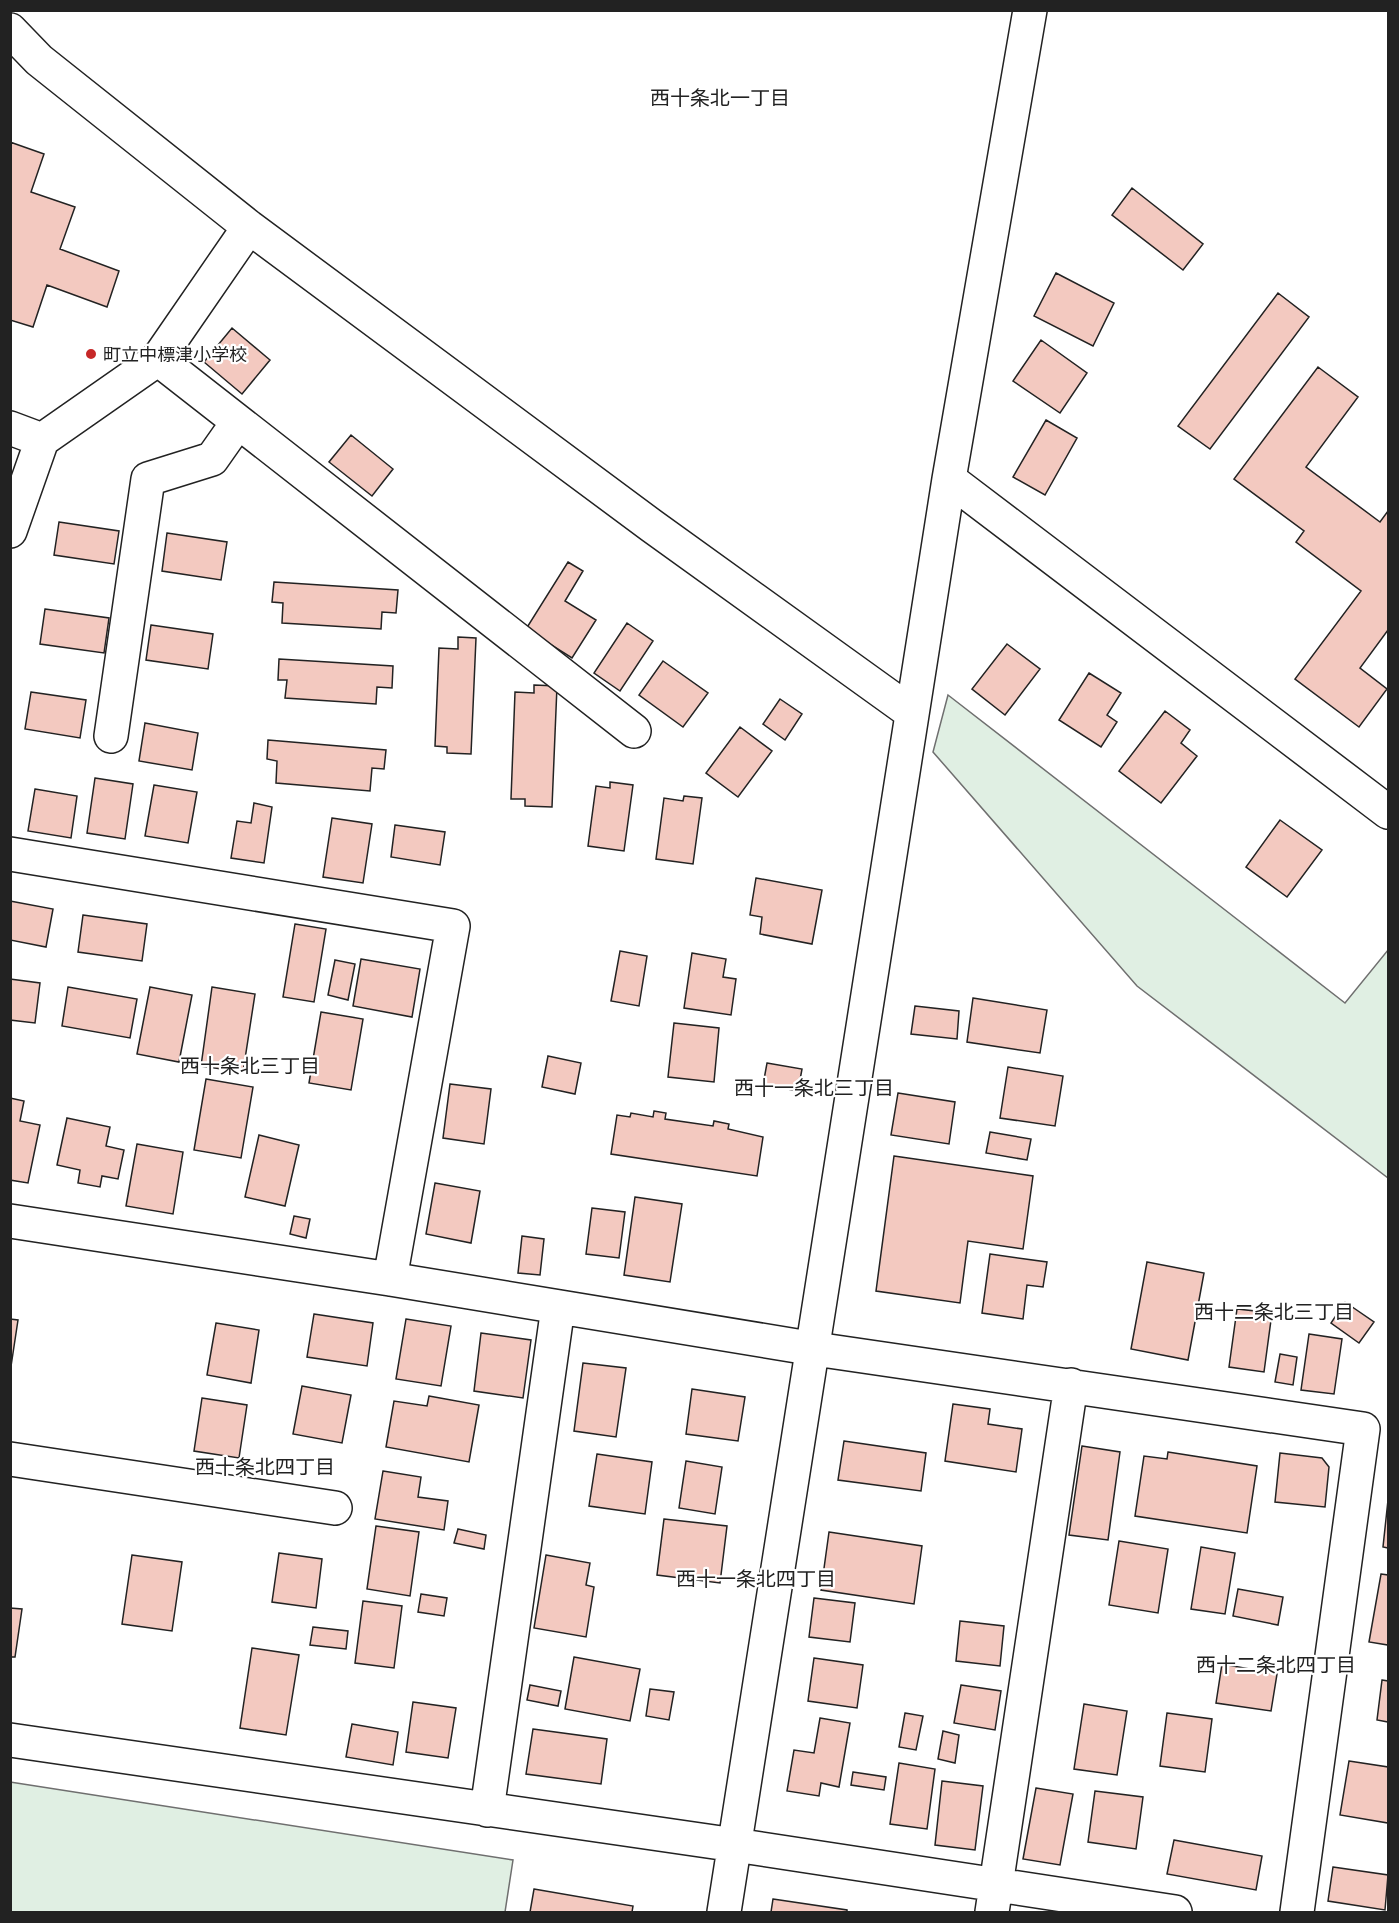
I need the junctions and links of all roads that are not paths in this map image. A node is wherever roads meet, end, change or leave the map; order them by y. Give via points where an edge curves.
1 (1029, 10) edge
2 (10, 30) edge
3 (249, 227) junction
4 (158, 359) junction
5 (238, 422) junction
6 (10, 428) edge
7 (42, 440) junction
8 (949, 479) junction
9 (10, 531) edge
10 (912, 714) junction
11 (634, 731) dead end
12 (111, 736) dead end
13 (1389, 812) edge
14 (10, 854) edge
15 (10, 1221) edge
16 (390, 1279) junction
17 (558, 1307) junction
18 (815, 1349) junction
19 (1071, 1386) junction
20 (10, 1459) edge
21 (335, 1508) dead end
22 (10, 1740) edge
23 (487, 1810) junction
24 (735, 1845) junction
25 (994, 1899) edge
26 (724, 1912) edge
27 (1176, 1912) edge
28 (1297, 1912) edge

1 - 8 street
2 - 3 street via 39,60
3 - 4 street
3 - 10 street
4 - 5 street
4 - 7 street
5 - 11 street
5 - 12 street via 212,459 148,479
6 - 7 street
7 - 9 street
8 - 10 street
8 - 13 street
10 - 18 street
14 - 16 street via 453,926
15 - 16 street
16 - 17 street
17 - 18 street
17 - 23 street
18 - 19 street
18 - 24 street
19 - 25 street
19 - 28 street via 1363,1429
20 - 21 street
22 - 23 street
23 - 24 street
24 - 25 street
24 - 26 street
25 - 27 street

